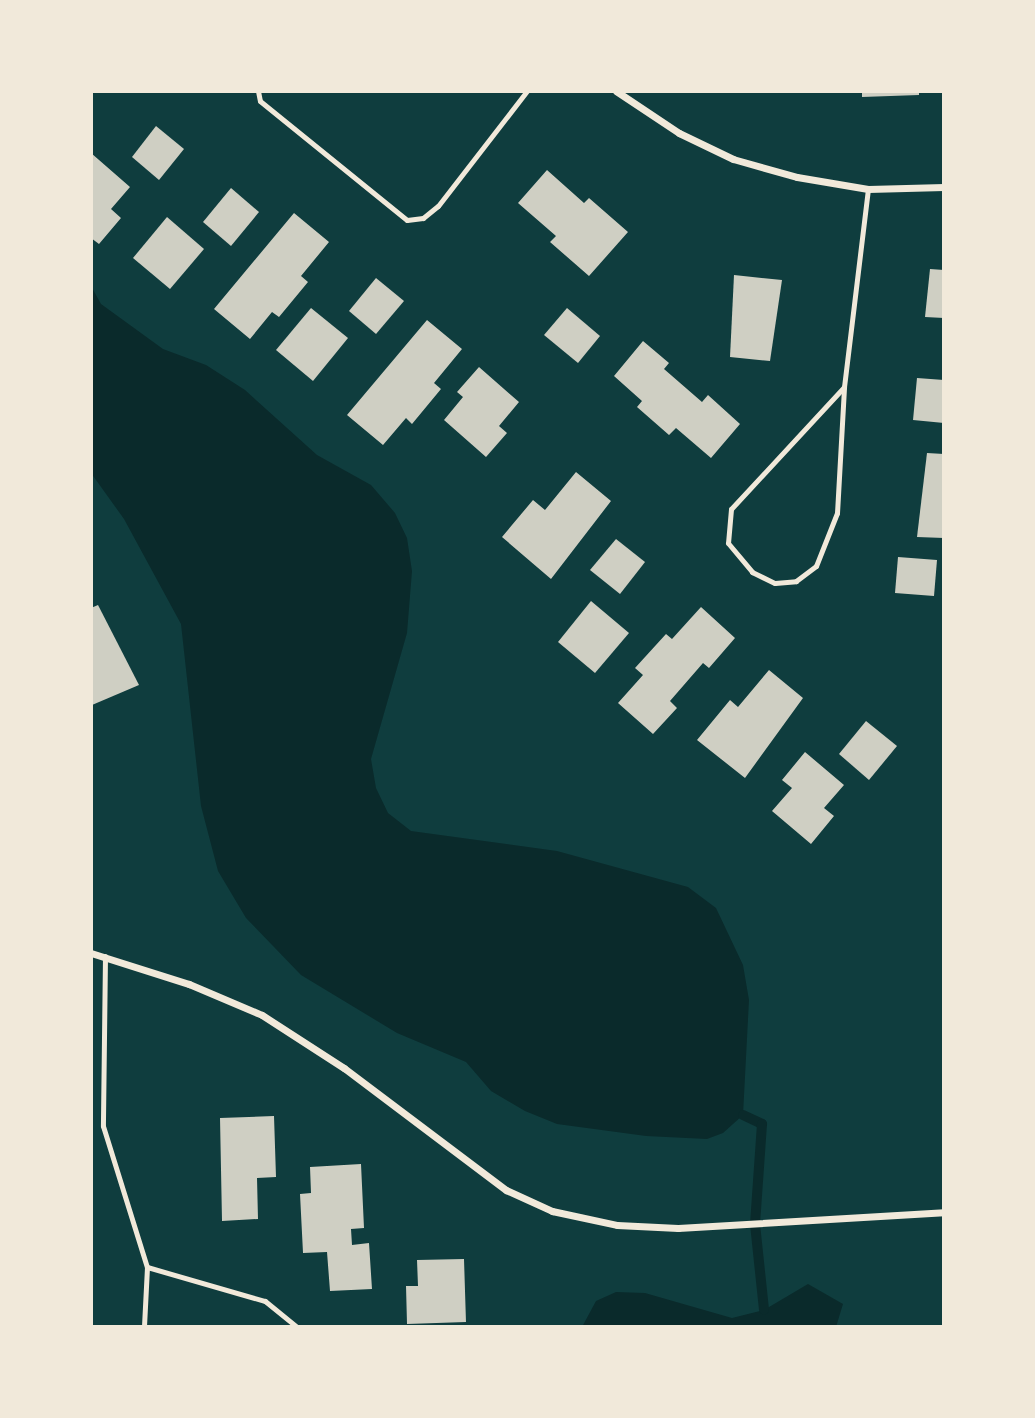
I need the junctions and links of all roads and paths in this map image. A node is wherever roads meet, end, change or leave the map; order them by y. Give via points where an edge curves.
1 (258, 91) edge
2 (527, 91) edge
3 (616, 91) edge
4 (944, 187) edge
5 (867, 189) junction
6 (844, 387) junction
7 (91, 953) edge
8 (105, 956) junction
9 (944, 1212) edge
10 (147, 1267) junction
11 (144, 1327) edge
12 (297, 1327) edge

1 - 2 lane via 260,101 407,220 423,218 438,206
3 - 5 street via 680,133 733,159 797,177
4 - 5 street
5 - 6 lane
6 - 6 lane via 837,513 816,566 796,581 775,583 752,572 727,543 731,509
7 - 8 street
8 - 9 street via 262,1015 344,1068 506,1190 552,1211 617,1225 678,1228
8 - 10 lane via 103,1126
10 - 11 lane
10 - 12 lane via 265,1301

